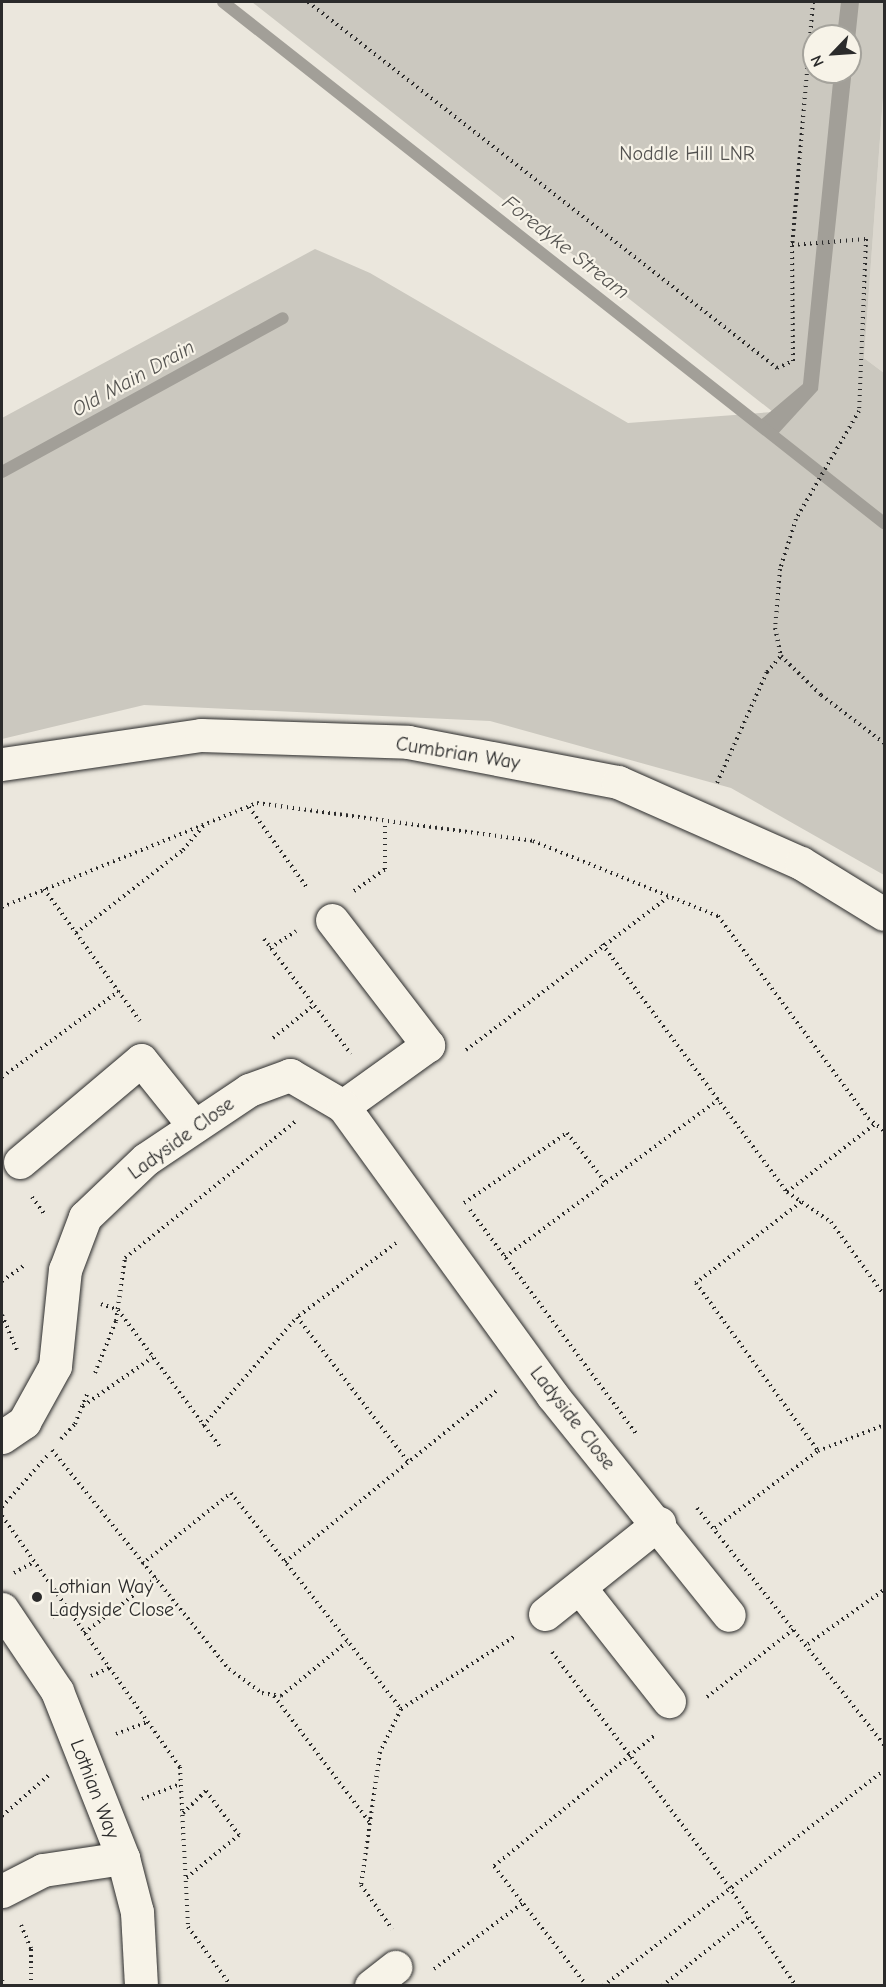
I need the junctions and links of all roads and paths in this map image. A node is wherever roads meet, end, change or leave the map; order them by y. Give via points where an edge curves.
1 (308, 2) edge
2 (813, 2) edge
3 (792, 245) junction
4 (781, 656) junction
5 (885, 743) edge
6 (2, 764) edge
7 (249, 807) junction
8 (700, 818) junction
9 (206, 822) junction
10 (44, 889) junction
11 (311, 893) dead end
12 (669, 897) junction
13 (2, 907) edge
14 (885, 914) edge
15 (332, 920) dead end
16 (76, 933) junction
17 (264, 939) dead end
18 (602, 944) junction
19 (118, 992) junction
20 (146, 1030) dead end
21 (455, 1058) dead end
22 (2, 1077) edge
23 (372, 1082) junction
24 (718, 1100) junction
25 (337, 1102) junction
26 (875, 1124) junction
27 (194, 1126) junction
28 (885, 1131) edge
29 (22, 1174) joint
30 (606, 1183) junction
31 (787, 1192) junction
32 (458, 1194) dead end
33 (801, 1202) junction
34 (465, 1203) junction
35 (80, 1230) junction
36 (399, 1241) dead end
37 (505, 1257) junction
38 (63, 1292) junction
39 (885, 1295) edge
40 (118, 1310) junction
41 (297, 1317) junction
42 (153, 1357) junction
43 (530, 1363) junction
44 (82, 1406) junction
45 (885, 1425) edge
46 (204, 1426) junction
47 (2, 1437) edge
48 (640, 1439) dead end
49 (221, 1448) dead end
50 (52, 1450) junction
51 (818, 1451) junction
52 (410, 1464) junction
53 (694, 1505) dead end
54 (2, 1507) edge
55 (2, 1516) edge
56 (658, 1523) junction
57 (714, 1528) junction
58 (34, 1562) junction
59 (285, 1562) junction
60 (142, 1564) junction
61 (10, 1575) dead end
62 (156, 1578) junction
63 (580, 1588) junction
64 (885, 1590) edge
65 (2, 1609) edge
66 (729, 1615) dead end
67 (794, 1629) junction
68 (538, 1630) junction
69 (84, 1633) junction
70 (347, 1642) junction
71 (808, 1644) junction
72 (274, 1695) junction
73 (400, 1709) junction
74 (677, 1711) junction
75 (885, 1745) edge
76 (79, 1748) junction
77 (627, 1755) junction
78 (885, 1770) edge
79 (182, 1813) junction
80 (2, 1815) edge
81 (370, 1823) junction
82 (123, 1858) junction
83 (186, 1878) junction
84 (729, 1887) junction
85 (4, 1890) edge
86 (523, 1903) junction
87 (749, 1917) junction
88 (398, 1966) edge
89 (2, 1980) edge
90 (4, 1986) edge
91 (31, 1986) edge
92 (141, 1986) edge
93 (231, 1986) edge
94 (587, 1986) edge
95 (603, 1986) edge
96 (662, 1986) edge
97 (796, 1986) edge

1 - 3 path via 777,368 793,361
2 - 3 path
3 - 4 path via 866,239 859,411 796,519 780,569 775,628
4 - 5 path via 821,695
4 - 8 path via 767,672
6 - 8 street, Cumbrian Way via 201,735 408,742 618,782
7 - 9 path
7 - 11 path
7 - 12 path via 257,803 533,841
8 - 14 street, Cumbrian Way via 801,863
9 - 10 path
9 - 16 path via 183,850
10 - 13 path
10 - 16 path
12 - 18 path
12 - 26 path via 718,916
15 - 23 street via 428,1045
16 - 19 path
17 - 23 path
18 - 21 path
18 - 24 path
19 - 20 path
19 - 22 path
23 - 25 street
24 - 30 path
24 - 31 path
25 - 27 street, Ladyside Close via 290,1074 249,1090
25 - 40 path via 125,1258
25 - 43 street, Ladyside Close
26 - 28 path
26 - 31 path
27 - 29 street via 141,1060
27 - 35 street, Ladyside Close via 146,1158 85,1217
29 - 35 path via 50,1221
30 - 34 path via 567,1133
30 - 37 path
31 - 33 path
32 - 34 path
33 - 39 path via 831,1222
33 - 51 path via 696,1284
34 - 37 path
35 - 38 street, Ladyside Close
36 - 41 path
37 - 48 path
38 - 40 path
38 - 47 street, Ladyside Close via 55,1366 24,1422
40 - 42 path
40 - 44 path
41 - 46 path
41 - 52 path
42 - 44 path
42 - 46 path
43 - 52 path
43 - 56 street, Ladyside Close
44 - 50 path
45 - 51 path
46 - 49 path
50 - 54 path
50 - 60 path
51 - 57 path
52 - 59 path
53 - 57 path
55 - 58 path
56 - 63 street
56 - 66 street, Ladyside Close
57 - 67 path
58 - 61 path
58 - 69 path
59 - 60 path via 231,1493
59 - 70 path
60 - 62 path
62 - 69 path
62 - 72 path via 229,1669
63 - 68 street
63 - 74 street
64 - 71 path
65 - 76 street, Lothian Way via 57,1691
67 - 71 path
67 - 74 path
68 - 73 path
68 - 77 path
69 - 79 path via 180,1767
70 - 72 path via 281,1696
70 - 73 path
71 - 75 path
72 - 81 path
73 - 81 path via 380,1752
74 - 77 path
76 - 80 path
76 - 82 street, Lothian Way
77 - 84 path
77 - 86 path via 494,1866
78 - 84 path
79 - 83 path
79 - 83 path via 206,1791 239,1835
81 - 88 path via 361,1885
82 - 85 street via 43,1870
82 - 92 street, Lothian Way via 137,1912
83 - 93 path via 188,1927
84 - 87 path
84 - 95 path
85 - 91 path via 31,1949
86 - 88 path
86 - 94 path
87 - 96 path
87 - 97 path
89 - 90 path

